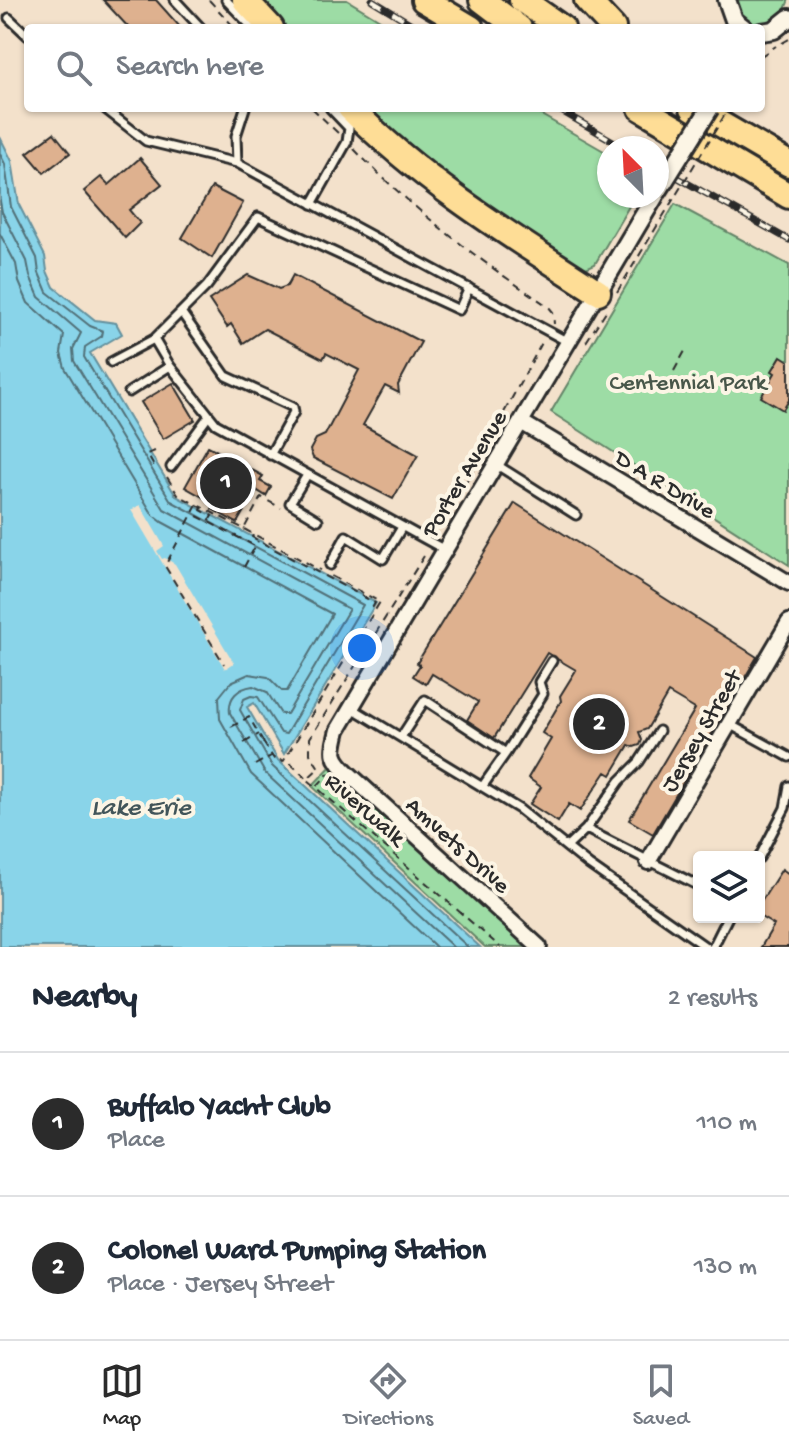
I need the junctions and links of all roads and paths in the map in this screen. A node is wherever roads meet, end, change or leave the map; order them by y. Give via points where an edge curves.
1 (175, 0) edge
2 (209, 0) edge
3 (226, 0) edge
4 (245, 0) edge
5 (424, 0) edge
6 (482, 0) edge
7 (522, 0) edge
8 (587, 0) edge
9 (728, 5) edge
10 (9, 18) dead end
11 (789, 18) edge
12 (197, 24) edge
13 (231, 24) edge
14 (249, 24) edge
15 (267, 24) edge
16 (464, 24) edge
17 (514, 24) edge
18 (556, 24) edge
19 (609, 24) edge
20 (739, 24) edge
21 (24, 32) edge
22 (765, 33) edge
23 (789, 39) edge
24 (765, 54) edge
25 (109, 112) edge
26 (244, 112) edge
27 (316, 112) edge
28 (334, 112) edge
29 (354, 112) edge
30 (632, 112) edge
31 (647, 112) edge
32 (700, 112) edge
33 (707, 112) edge
34 (724, 112) edge
35 (732, 112) edge
36 (663, 122) junction
37 (347, 142) junction
38 (789, 147) edge
39 (237, 163) junction
40 (789, 164) edge
41 (669, 173) edge
42 (789, 196) edge
43 (312, 204) junction
44 (649, 208) edge
45 (469, 288) junction
46 (606, 299) junction
47 (181, 312) junction
48 (554, 323) dead end
49 (154, 339) junction
50 (544, 339) dead end
51 (584, 341) dead end
52 (568, 342) junction
53 (685, 351) dead end
54 (111, 362) dead end
55 (170, 366) junction
56 (674, 371) dead end
57 (129, 392) dead end
58 (208, 417) junction
59 (521, 422) junction
60 (155, 451) dead end
61 (270, 455) junction
62 (495, 465) junction
63 (171, 467) joint
64 (155, 468) dead end
65 (307, 475) junction
66 (197, 505) junction
67 (202, 507) junction
68 (282, 508) dead end
69 (244, 512) dead end
70 (576, 515) dead end
71 (197, 516) dead end
72 (251, 517) junction
73 (318, 520) dead end
74 (208, 522) junction
75 (402, 527) junction
76 (244, 529) junction
77 (438, 532) dead end
78 (253, 535) junction
79 (257, 540) junction
80 (255, 546) junction
81 (429, 548) dead end
82 (445, 550) junction
83 (330, 565) dead end
84 (244, 567) dead end
85 (789, 583) edge
86 (371, 610) dead end
87 (789, 622) edge
88 (552, 661) dead end
89 (224, 664) dead end
90 (352, 708) junction
91 (729, 724) junction
92 (231, 727) dead end
93 (659, 731) dead end
94 (259, 734) junction
95 (401, 737) junction
96 (263, 742) junction
97 (244, 743) dead end
98 (506, 753) junction
99 (789, 757) edge
100 (290, 763) dead end
101 (255, 765) dead end
102 (335, 766) dead end
103 (349, 774) joint
104 (307, 779) junction
105 (789, 786) edge
106 (315, 787) junction
107 (482, 787) junction
108 (586, 829) junction
109 (567, 847) junction
110 (763, 851) edge
111 (648, 862) junction
112 (693, 883) edge
113 (725, 923) edge
114 (500, 947) edge
115 (539, 947) edge
116 (706, 947) edge
117 (713, 947) edge

1 - 12 lane
2 - 13 path
3 - 14 lane
4 - 15 highway
5 - 16 highway
6 - 17 highway
7 - 18 highway
8 - 19 highway
9 - 20 street
10 - 21 lane
11 - 22 street
23 - 24 path
25 - 39 lane via 146,141
26 - 39 lane via 236,136
27 - 37 path
28 - 37 lane via 349,128
29 - 46 highway via 460,202
30 - 36 highway
31 - 36 highway
32 - 40 highway
33 - 41 street, Porter Avenue, bridge
34 - 46 path, bridge via 662,218
35 - 38 highway
36 - 42 highway
37 - 43 lane
37 - 48 path via 462,244 548,306
39 - 43 lane
43 - 45 lane
44 - 46 street, Porter Avenue
45 - 47 lane via 459,310 258,217
45 - 52 lane
46 - 51 path
46 - 52 street, Porter Avenue
47 - 49 lane
47 - 61 lane via 226,376 293,407
49 - 54 lane
49 - 55 lane
50 - 77 path
52 - 59 street, Porter Avenue
53 - 56 path
55 - 57 lane
55 - 58 lane
58 - 61 lane
58 - 63 lane
59 - 62 street, Porter Avenue
59 - 85 street, D A R Drive
60 - 64 path via 147,454
61 - 65 lane
62 - 70 lane
62 - 82 street, Porter Avenue
63 - 66 path via 167,475 178,495
65 - 73 lane via 290,503
65 - 75 lane
66 - 67 path
66 - 89 path via 165,566
67 - 74 path via 212,516
67 - 76 path
68 - 72 path via 261,497
69 - 72 path
71 - 74 path
72 - 76 path
74 - 80 path
75 - 82 lane
75 - 83 lane via 383,559 346,536
76 - 78 path
78 - 79 path
78 - 96 path via 380,602 283,762 274,759
79 - 80 path
79 - 86 path via 375,603
80 - 84 path
81 - 104 path, Riverwalk via 310,738 310,754 319,768
82 - 90 street, Porter Avenue
87 - 91 street, Jersey Street
88 - 98 lane via 539,682 543,694
90 - 95 lane
90 - 103 street, Porter Avenue via 338,730 334,756
91 - 99 lane
91 - 111 street, Jersey Street
92 - 94 path via 249,717
93 - 108 lane
94 - 96 path
94 - 97 path
95 - 98 lane via 425,700
95 - 107 lane
96 - 101 path via 271,756
98 - 107 lane
100 - 104 path
102 - 106 path
103 - 115 street, Amvets Drive
104 - 106 path, Riverwalk
105 - 110 lane via 785,808
106 - 114 path, Riverwalk
107 - 109 lane
108 - 109 lane
108 - 111 lane
109 - 116 lane
111 - 112 lane
113 - 117 lane

